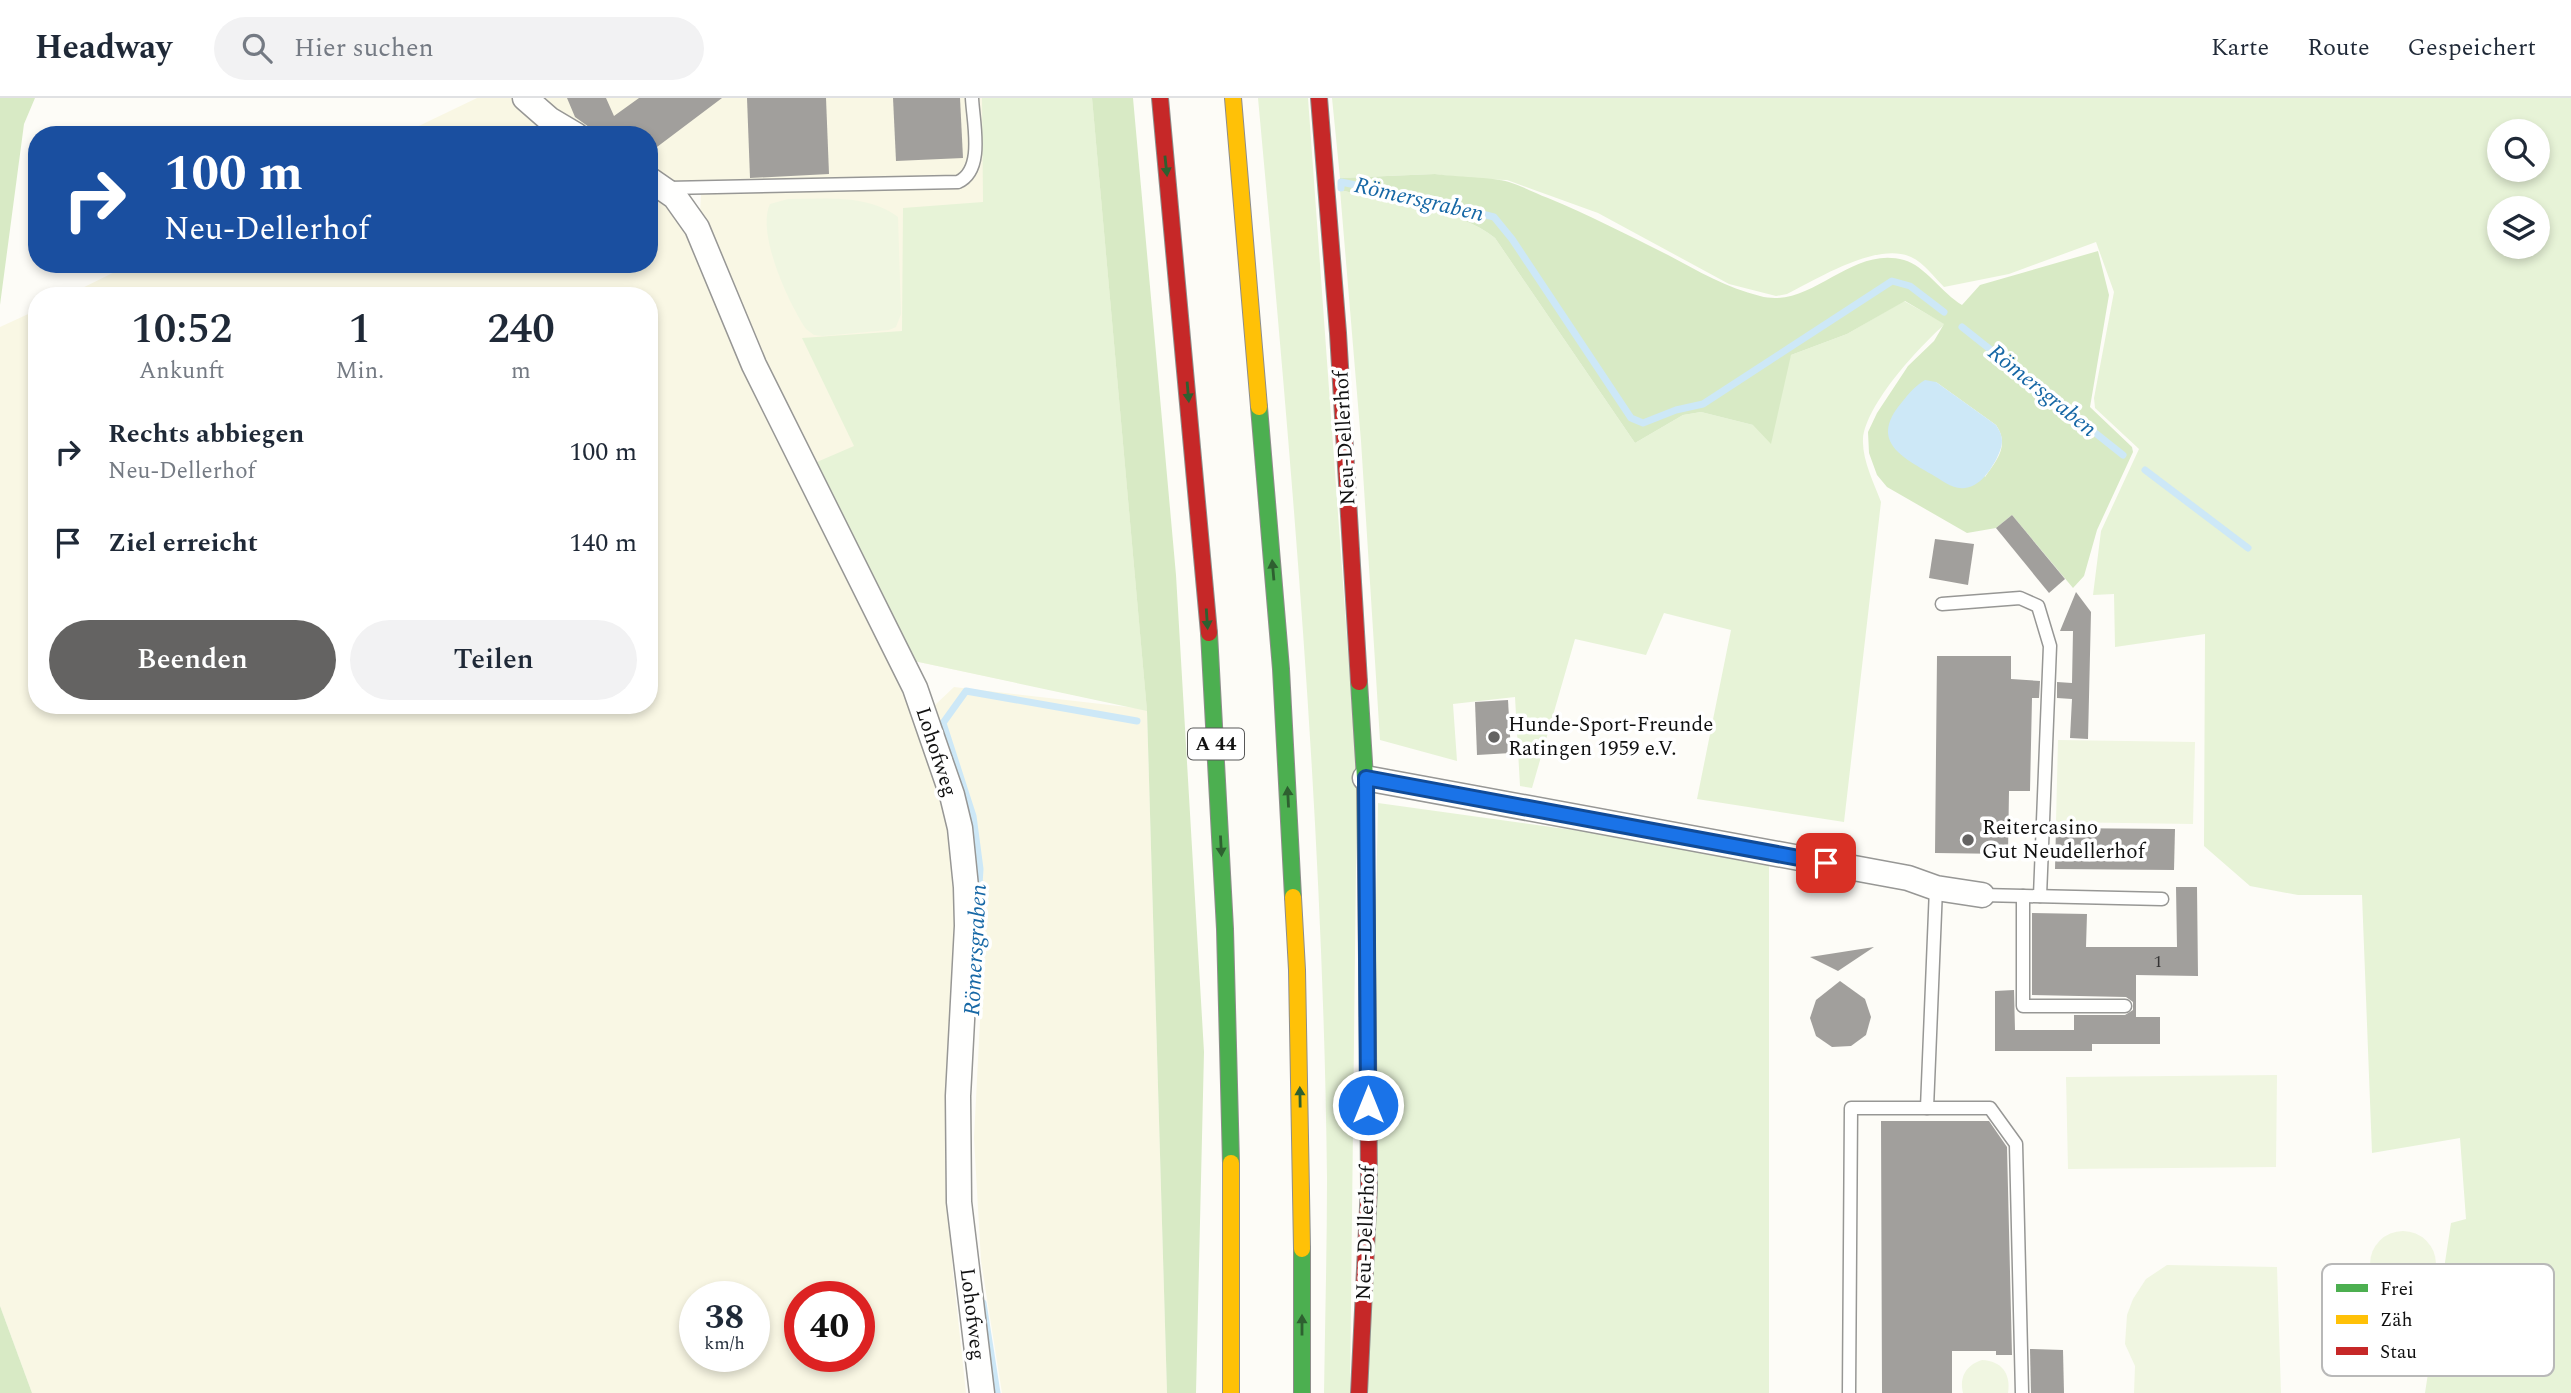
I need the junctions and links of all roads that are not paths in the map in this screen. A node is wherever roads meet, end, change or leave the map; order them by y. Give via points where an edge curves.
1 (525, 98) edge
2 (972, 98) edge
3 (1160, 98) edge
4 (1233, 98) edge
5 (1319, 98) edge
6 (561, 126) edge
7 (658, 183) edge
8 (658, 184) edge
9 (1942, 604) dead end
10 (1366, 778) junction
11 (1936, 888) junction
12 (1982, 895) joint
13 (2023, 896) junction
14 (2040, 896) junction
15 (2162, 899) dead end
16 (2125, 1006) dead end
17 (1927, 1108) junction
18 (982, 1393) edge
19 (1231, 1393) edge
20 (1302, 1393) edge
21 (1359, 1393) edge
22 (1850, 1393) edge
23 (2022, 1393) edge

1 - 6 street
2 - 7 lane via 974,162 958,182
3 -> 19 main road, A 44 via 1218,774 1231,1135
20 -> 4 main road via 1297,970 1282,669
5 - 10 main road, Neu-Dellerhof
8 - 18 street, Lohofweg via 684,207 697,228 754,365 915,688 952,795 967,887 958,1096 959,1202
9 - 14 lane via 2020,598 2038,606 2043,619 2050,646
10 - 11 street via 1908,878
10 - 21 main road, Neu-Dellerhof via 1369,1187
11 - 12 street
11 - 17 lane
12 - 13 lane
13 - 14 lane
13 - 16 lane via 2023,1006
14 - 15 lane
17 - 22 lane via 1851,1108
17 - 23 lane via 1990,1108 2016,1144

